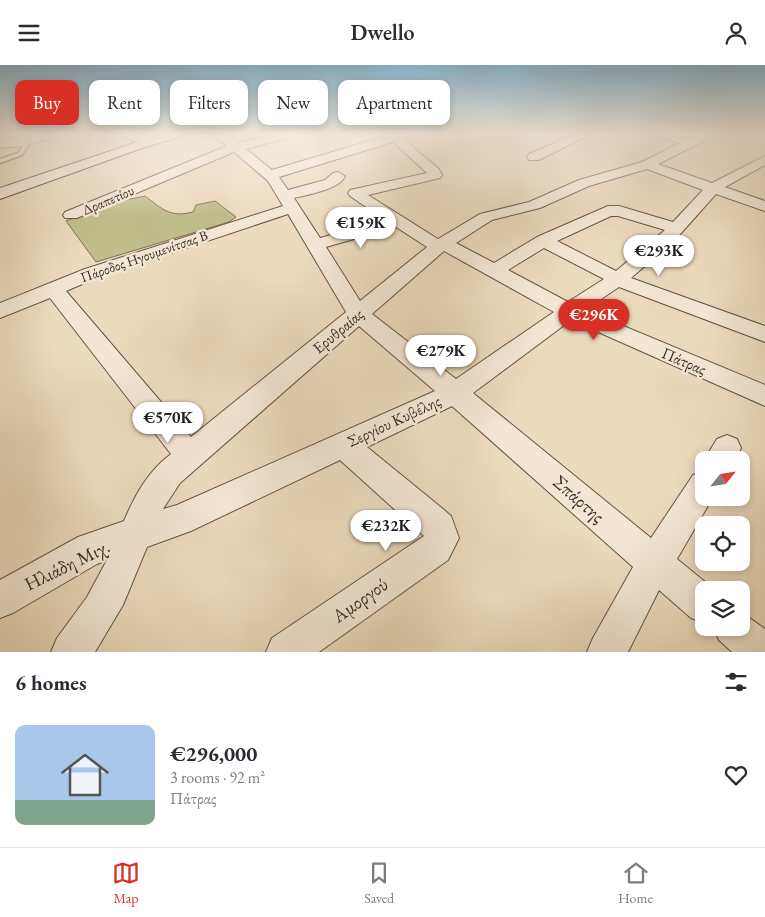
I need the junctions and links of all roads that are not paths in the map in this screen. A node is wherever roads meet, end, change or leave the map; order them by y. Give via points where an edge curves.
1 (91, 161) edge
2 (201, 161) edge
3 (253, 161) edge
4 (313, 161) edge
5 (423, 161) edge
6 (654, 161) edge
7 (762, 161) edge
8 (647, 165) junction
9 (270, 175) junction
10 (338, 176) dead end
11 (715, 187) junction
12 (765, 189) edge
13 (0, 194) edge
14 (741, 198) junction
15 (288, 202) junction
16 (765, 207) edge
17 (72, 215) dead end
18 (398, 221) junction
19 (676, 228) junction
20 (543, 241) junction
21 (315, 245) junction
22 (440, 245) junction
23 (495, 270) junction
24 (618, 279) junction
25 (53, 288) junction
26 (0, 311) edge
27 (569, 311) junction
28 (358, 314) junction
29 (765, 334) edge
30 (455, 393) junction
31 (765, 396) edge
32 (343, 445) junction
33 (189, 455) junction
34 (695, 499) edge
35 (136, 534) junction
36 (654, 564) junction
37 (695, 598) edge
38 (0, 600) edge
39 (743, 636) edge
40 (71, 652) edge
41 (286, 652) edge
42 (607, 652) edge
43 (762, 652) edge

1 - 13 main road
2 - 17 street, Δραπετίου
3 - 9 street, Σπάρτης
4 - 9 street
5 - 18 street, Πάτρας via 435,175 355,193
6 - 8 street, Ερυθραίας
7 - 11 street, Σεργίου Κυβέλης
8 - 11 street
8 - 22 street, Ερυθραίας via 584,183 534,205 486,217
9 - 15 street, Σπάρτης
10 - 15 street, Πάροδος Ηγουμενίτσας Β via 330,183
11 - 14 street
11 - 19 street, Σεργίου Κυβέλης
12 - 14 street
14 - 16 street
15 - 21 street, Σπάρτης
15 - 25 street, Πάροδος Ηγουμενίτσας Β
18 - 21 street
18 - 22 street, Πάτρας
19 - 20 street via 612,210
19 - 24 street, Σεργίου Κυβέλης
20 - 23 street
20 - 24 street
21 - 28 street, Σπάρτης
22 - 23 street, Πάτρας
22 - 28 street, Ερυθραίας
23 - 27 street, Πάτρας
24 - 27 street, Σεργίου Κυβέλης
24 - 29 street
25 - 26 street, Πάροδος Ηγουμενίτσας Β
25 - 33 street
27 - 30 street, Σεργίου Κυβέλης
27 - 31 street, Πάτρας
28 - 30 street, Σπάρτης
28 - 33 street, Ερυθραίας
30 - 32 street, Σεργίου Κυβέλης
30 - 36 street, Σπάρτης
32 - 35 street, Σεργίου Κυβέλης via 180,520
32 - 41 street, Αμοργού via 432,520 442,538 436,548
33 - 35 street, Ερυθραίας via 157,488
34 - 36 street
35 - 38 street, Ηλιάδη Μιχ. via 90,549
35 - 40 street, Ερυθραίας via 97,616
36 - 37 street, Σπάρτης
36 - 42 street
39 - 43 street

